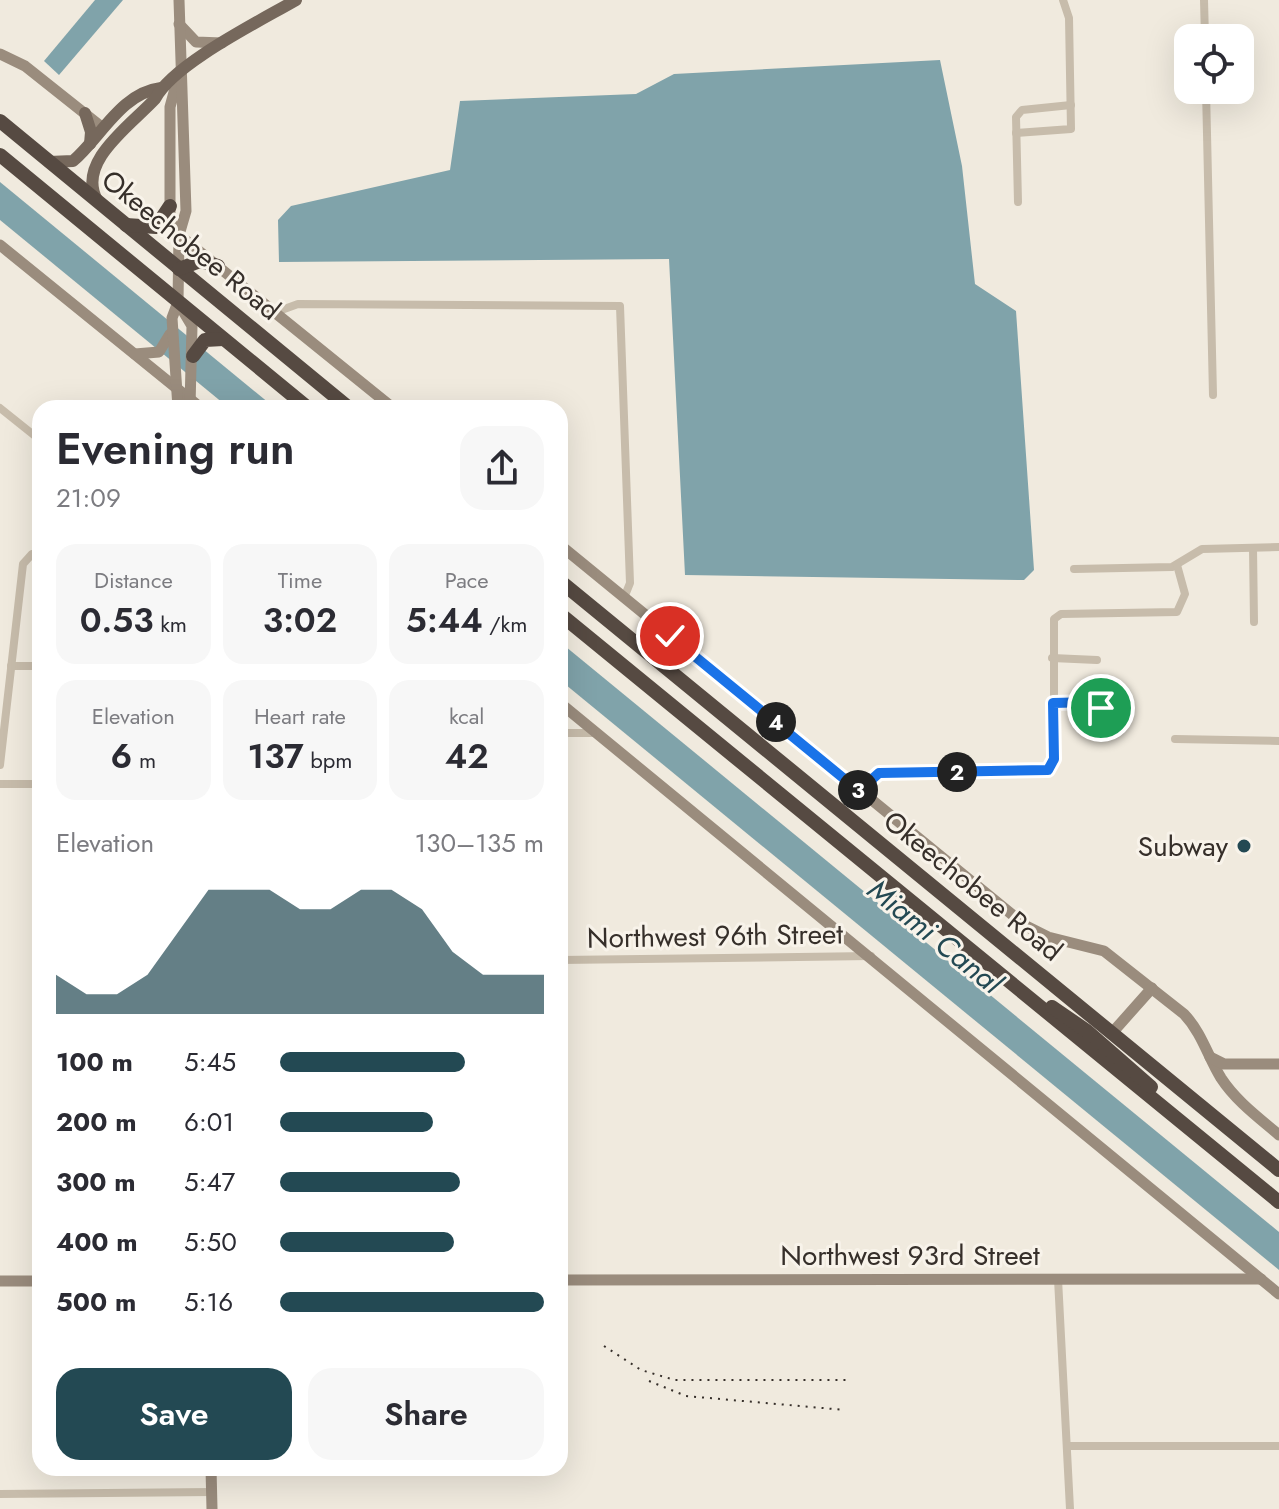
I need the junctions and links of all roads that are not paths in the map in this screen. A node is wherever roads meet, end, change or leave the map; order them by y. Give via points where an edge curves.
1 (179, 0) edge
2 (296, 0) edge
3 (1063, 0) edge
4 (1204, 0) edge
5 (179, 23) junction
6 (1205, 24) edge
7 (224, 43) junction
8 (0, 54) edge
9 (179, 74) junction
10 (161, 88) junction
11 (1206, 104) edge
12 (1071, 105) junction
13 (147, 108) junction
14 (85, 113) junction
15 (170, 115) junction
16 (0, 121) edge
17 (131, 125) junction
18 (103, 128) junction
19 (170, 131) junction
20 (1016, 133) junction
21 (90, 144) junction
22 (0, 155) edge
23 (49, 162) junction
24 (185, 167) junction
25 (1018, 202) dead end
26 (99, 204) junction
27 (170, 206) junction
28 (125, 225) junction
29 (179, 235) junction
30 (0, 245) edge
31 (218, 266) junction
32 (179, 269) junction
33 (178, 302) junction
34 (276, 312) junction
35 (172, 324) junction
36 (223, 339) junction
37 (196, 345) junction
38 (135, 354) junction
39 (177, 388) junction
40 (1213, 395) dead end
41 (178, 400) edge
42 (189, 400) edge
43 (194, 400) edge
44 (298, 400) edge
45 (339, 400) edge
46 (383, 400) edge
47 (0, 408) edge
48 (32, 434) edge
49 (1279, 547) edge
50 (1253, 548) junction
51 (568, 552) edge
52 (32, 554) edge
53 (1177, 565) junction
54 (1074, 569) dead end
55 (568, 588) edge
56 (624, 598) junction
57 (568, 621) edge
58 (1254, 622) dead end
59 (1052, 658) junction
60 (1097, 660) dead end
61 (11, 666) junction
62 (32, 666) edge
63 (1053, 703) junction
64 (568, 710) edge
65 (1113, 730) dead end
66 (568, 733) edge
67 (596, 733) junction
68 (1175, 739) dead end
69 (1279, 741) edge
70 (0, 765) edge
71 (0, 784) edge
72 (32, 784) edge
73 (859, 791) junction
74 (973, 951) junction
75 (871, 956) junction
76 (568, 960) edge
77 (1152, 988) junction
78 (1087, 1031) junction
79 (1112, 1033) junction
80 (1210, 1057) junction
81 (1121, 1059) junction
82 (1242, 1064) junction
83 (1279, 1064) edge
84 (1229, 1089) junction
85 (1279, 1135) edge
86 (1230, 1161) junction
87 (1279, 1170) edge
88 (1279, 1202) edge
89 (1058, 1279) junction
90 (1261, 1279) junction
91 (568, 1280) edge
92 (0, 1281) edge
93 (32, 1281) edge
94 (1279, 1294) edge
95 (1068, 1446) junction
96 (1279, 1446) edge
97 (211, 1476) edge
98 (212, 1492) junction
99 (0, 1494) edge
100 (212, 1509) edge
101 (1070, 1509) edge

1 - 5 street
2 - 7 main road
3 - 12 street via 1069,18
4 - 6 street
5 - 7 street via 196,42
5 - 9 street
7 - 9 main road
8 - 14 street via 25,66
9 - 10 main road
9 - 15 street
9 - 24 street
10 - 13 main road
10 - 18 main road via 139,95
11 - 40 street
12 - 20 street via 1019,112
12 - 20 street via 1071,129
13 - 15 street via 159,105
13 - 17 main road
14 - 18 street
14 - 21 main road
15 - 19 street
16 - 23 highway, Okeechobee Road
17 - 18 main road
17 - 26 main road via 92,171
18 - 21 main road
19 - 24 street via 175,156
19 - 27 street
20 - 25 street
21 - 23 main road via 73,161
22 - 33 highway, Okeechobee Road
23 - 26 highway, Okeechobee Road
24 - 29 street via 186,211
26 - 28 highway, Okeechobee Road
27 - 28 highway via 156,227
27 - 29 street
28 - 32 highway, Okeechobee Road
29 - 31 street
29 - 32 street
30 - 38 street
31 - 32 highway via 200,261
31 - 34 street
32 - 33 street
32 - 45 highway, Okeechobee Road
33 - 35 street
33 - 36 highway, Okeechobee Road
33 - 37 street
34 - 46 street
34 - 56 street via 298,304 620,306 630,583
35 - 38 street via 159,352
35 - 39 street
36 - 37 highway via 209,338
36 - 44 highway, Okeechobee Road
37 - 43 street
38 - 39 street
39 - 41 street
39 - 42 street
47 - 48 street
49 - 50 street
50 - 53 street via 1202,549
50 - 58 street
51 - 56 street
52 - 61 street via 23,564
53 - 54 street
53 - 59 street via 1185,594 1177,612 1056,616
55 - 79 highway, Okeechobee Road
56 - 73 street
57 - 74 highway, Okeechobee Road
59 - 60 street
59 - 63 street
61 - 62 street
61 - 70 street
63 - 65 street via 1098,698
63 - 73 street via 1051,768 879,773
64 - 67 street
66 - 67 street
67 - 75 street
68 - 69 street
71 - 72 street
73 - 77 street via 1026,926 1104,951
74 - 78 highway
74 - 86 highway, Okeechobee Road
75 - 76 street, Northwest 96th Street
75 - 90 street
77 - 79 street
77 - 80 street via 1195,1025
78 - 79 highway via 1097,1036
78 - 81 highway
79 - 81 highway
79 - 87 highway, Okeechobee Road
80 - 82 street
80 - 84 street
81 - 86 highway
82 - 83 street
82 - 84 street via 1229,1073
84 - 85 street
86 - 88 highway, Okeechobee Road
89 - 90 street, Northwest 93rd Street
89 - 91 street, Northwest 93rd Street
89 - 95 street
90 - 94 street
92 - 93 street
95 - 96 street
95 - 101 street
97 - 98 street
98 - 99 street
98 - 100 street

